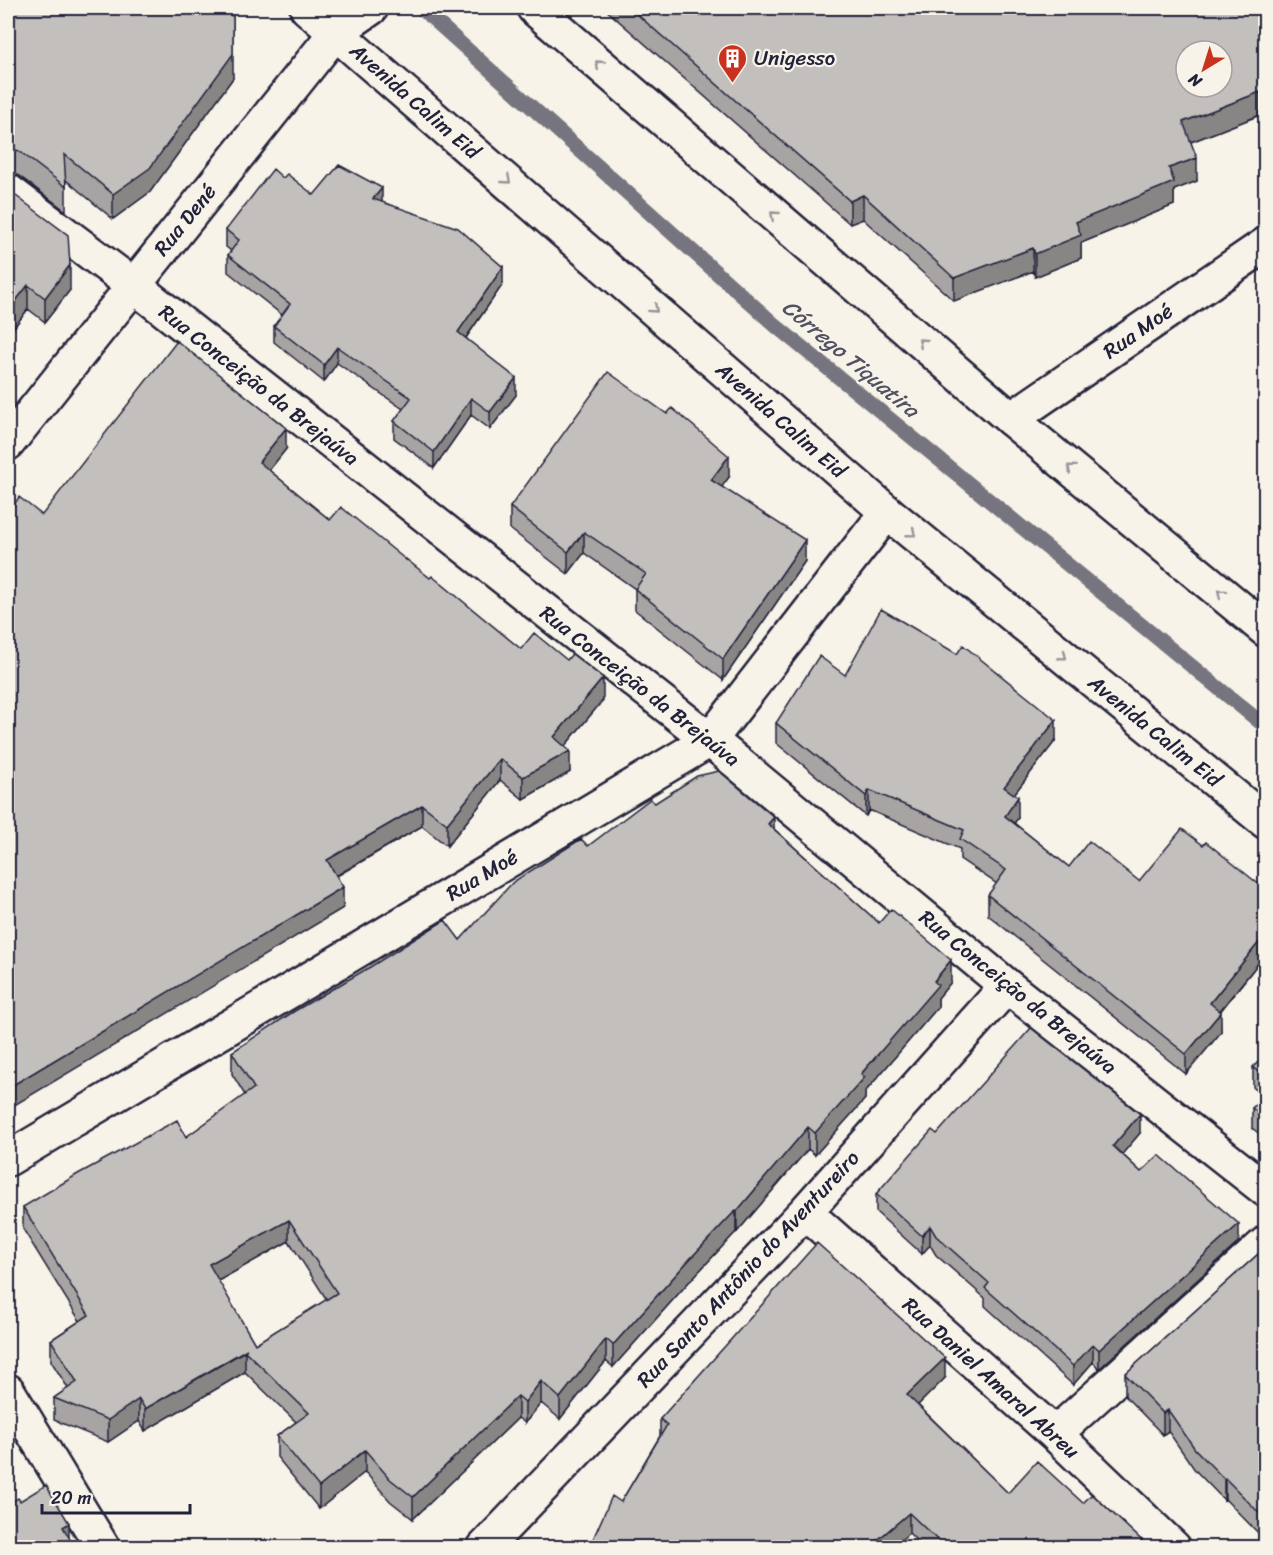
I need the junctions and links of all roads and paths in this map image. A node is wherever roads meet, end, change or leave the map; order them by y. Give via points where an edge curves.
1 (307, 8) edge
2 (371, 8) edge
3 (534, 8) edge
4 (336, 32) junction
5 (8, 191) edge
6 (1266, 243) edge
7 (133, 285) junction
8 (1011, 419) junction
9 (8, 443) edge
10 (887, 512) junction
11 (1266, 630) edge
12 (710, 740) junction
13 (1266, 822) edge
14 (1007, 986) junction
15 (8, 1159) edge
16 (1266, 1190) edge
17 (805, 1212) junction
18 (1266, 1243) edge
19 (8, 1391) edge
20 (1055, 1434) junction
21 (103, 1548) edge
22 (484, 1548) edge
23 (1174, 1548) edge

1 - 4 street, Avenida Calim Eid
2 - 4 street, Rua Dené
8 -> 3 street
4 - 7 street, Rua Dené
4 -> 10 street, Avenida Calim Eid
5 - 7 street, Rua Conceição da Brejaúva
6 - 8 street, Rua Moé
7 - 9 street, Rua Dené
7 - 12 street, Rua Conceição da Brejaúva
11 -> 8 street
10 - 12 street, Rua Moé
10 -> 13 street, Avenida Calim Eid
12 - 14 street, Rua Conceição da Brejaúva
12 - 15 street, Rua Moé
14 - 16 street, Rua Conceição da Brejaúva
14 - 17 street, Rua Santo Antônio do Aventureiro
17 - 20 street, Rua Daniel Amaral Abreu
17 - 22 street, Rua Santo Antônio do Aventureiro
18 - 20 street
19 - 21 street
20 - 23 street, Rua Daniel Amaral Abreu

